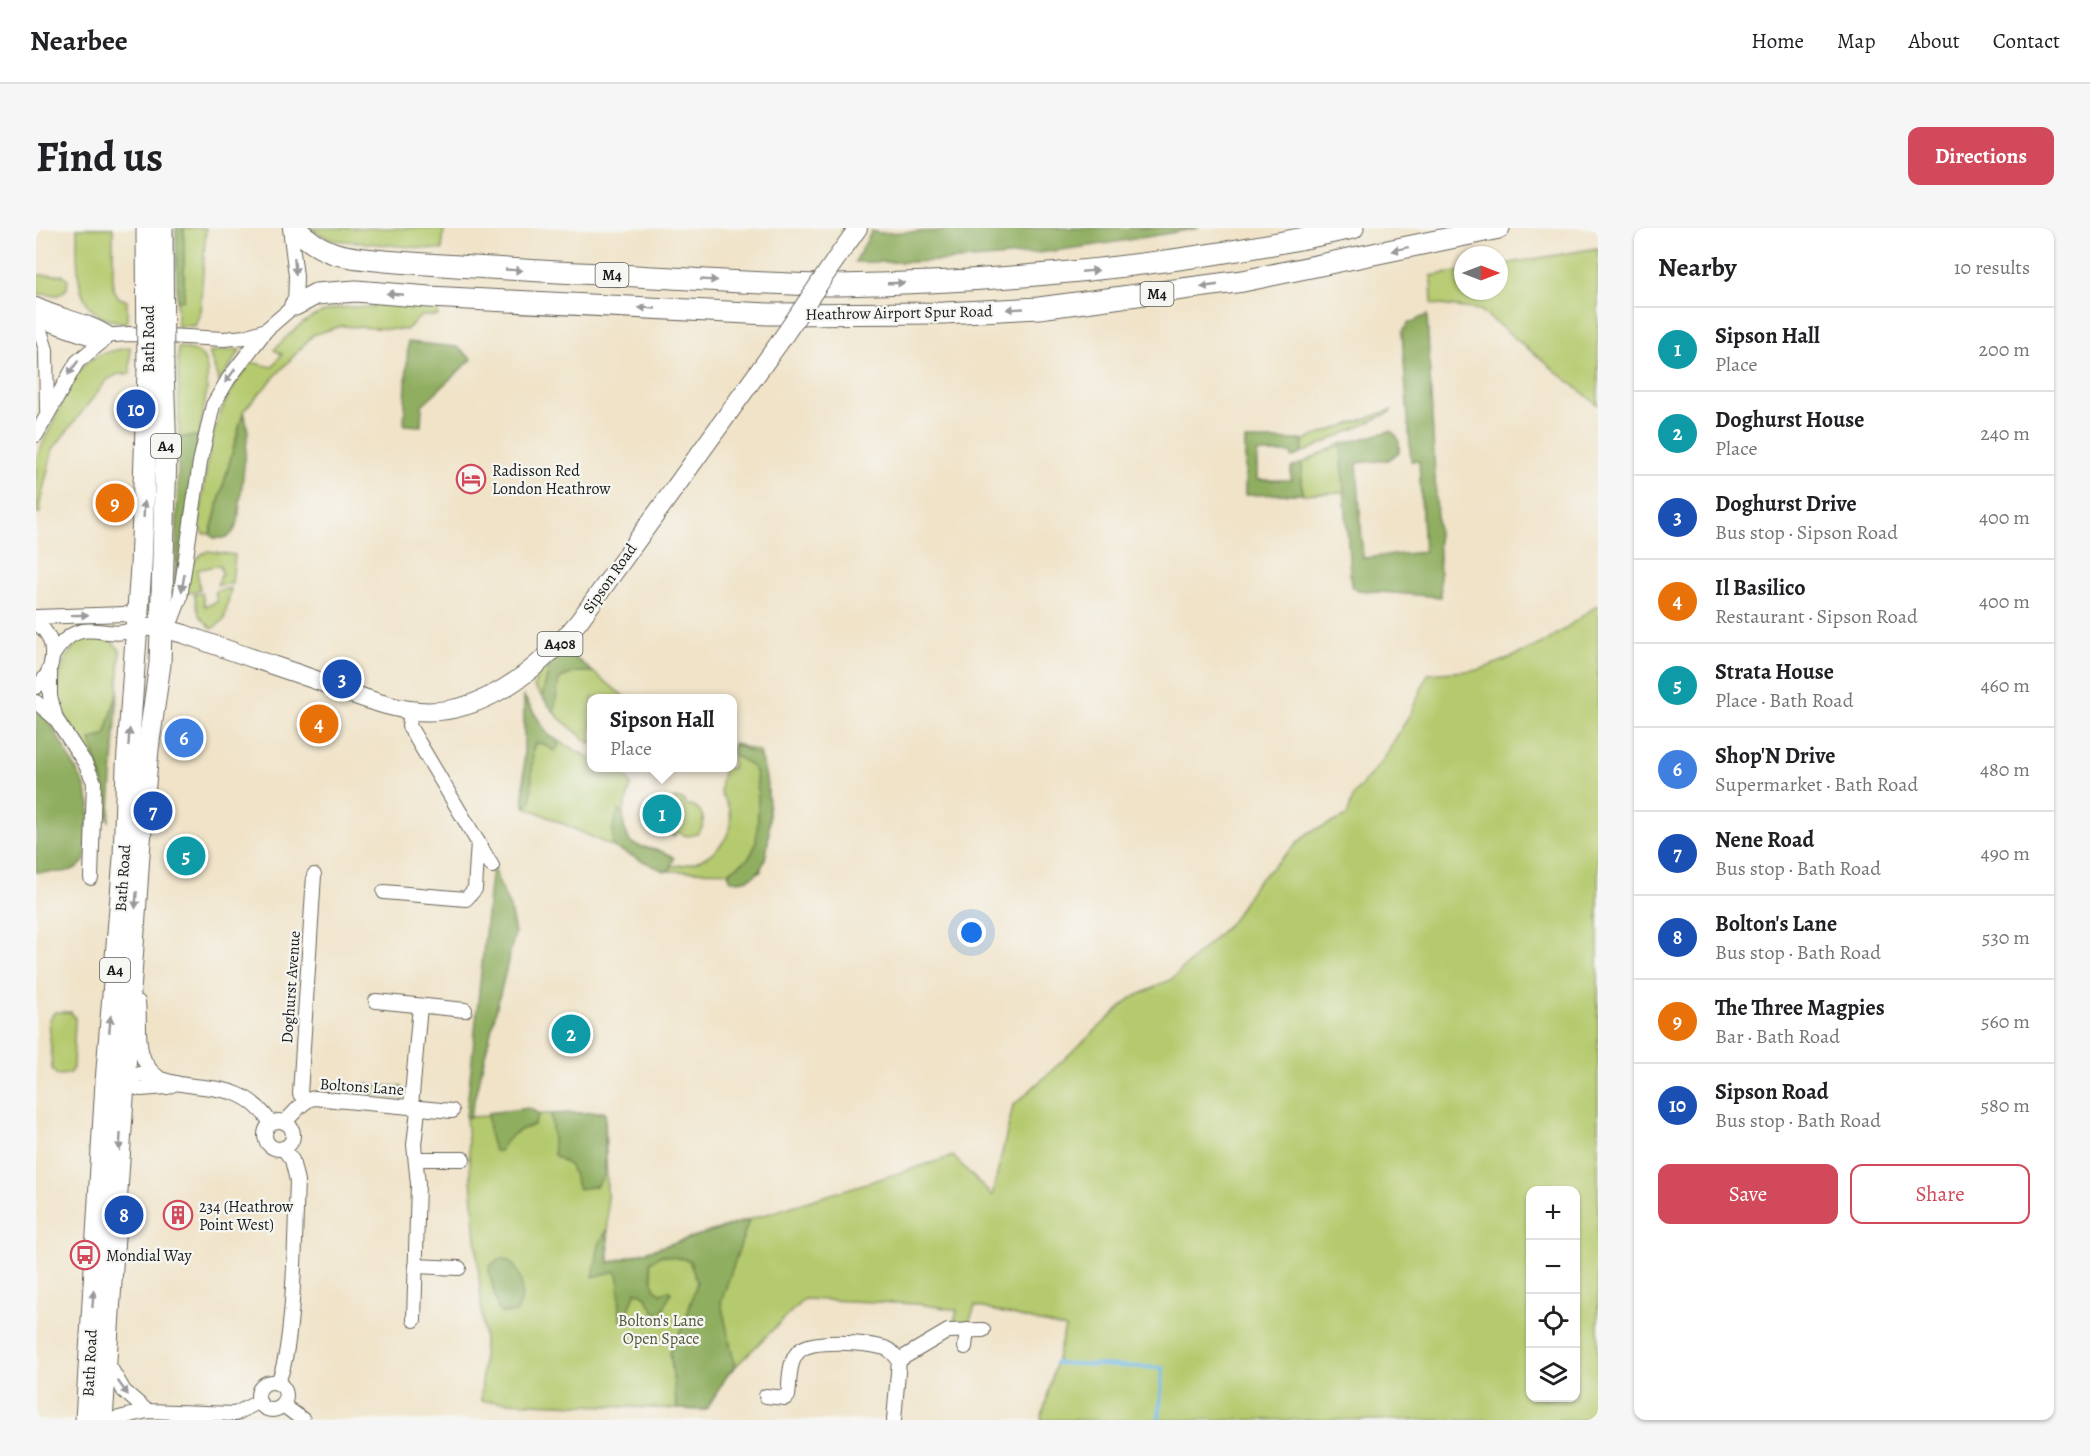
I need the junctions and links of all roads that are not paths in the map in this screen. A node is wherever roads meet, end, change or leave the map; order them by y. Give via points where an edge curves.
1 (147, 228) edge
2 (162, 228) edge
3 (290, 228) edge
4 (295, 228) edge
5 (858, 228) edge
6 (1353, 228) edge
7 (1499, 228) edge
8 (36, 305) edge
9 (295, 305) junction
10 (36, 319) edge
11 (266, 330) junction
12 (110, 335) junction
13 (156, 372) junction
14 (47, 412) junction
15 (36, 435) edge
16 (36, 617) edge
17 (36, 623) edge
18 (138, 626) junction
19 (162, 628) junction
20 (52, 657) junction
21 (50, 672) junction
22 (36, 687) edge
23 (36, 702) edge
24 (411, 711) junction
25 (56, 718) junction
26 (478, 842) junction
27 (492, 866) dead end
28 (315, 875) dead end
29 (92, 878) dead end
30 (384, 892) dead end
31 (133, 964) junction
32 (376, 1002) dead end
33 (420, 1006) junction
34 (465, 1010) dead end
35 (158, 1077) junction
36 (115, 1083) junction
37 (176, 1083) junction
38 (305, 1100) junction
39 (415, 1108) junction
40 (452, 1111) dead end
41 (277, 1123) junction
42 (283, 1148) junction
43 (463, 1159) dead end
44 (418, 1160) junction
45 (415, 1266) junction
46 (459, 1268) dead end
47 (414, 1320) dead end
48 (967, 1330) junction
49 (983, 1330) dead end
50 (965, 1347) dead end
51 (105, 1360) junction
52 (899, 1360) junction
53 (277, 1383) junction
54 (766, 1396) dead end
55 (258, 1402) junction
56 (283, 1405) junction
57 (147, 1411) junction
58 (86, 1420) edge
59 (102, 1420) edge
60 (111, 1420) edge
61 (303, 1420) edge
62 (893, 1420) edge

1 - 13 highway, Bath Road / A4, bridge
2 - 13 highway, Bath Road / A4, bridge
3 -> 9 street
4 -> 6 highway, Heathrow Airport Spur Road / M4 via 328,253 385,261 837,285 965,281 1100,270 1193,258
5 - 24 main road, Sipson Road / A408, bridge via 559,645 521,678 497,692 460,706
7 -> 9 highway, Heathrow Airport Spur Road / M4 via 1243,281 1039,308 860,315 768,314 356,291 316,294
8 - 12 street via 61,317 97,326
9 - 11 street
10 - 12 street via 88,337
10 - 14 street via 46,351
11 - 12 street via 224,339
11 -> 19 street via 213,405 200,462 180,598 172,619
12 -> 14 street via 76,362
18 -> 13 highway, Bath Road / A4
13 - 19 highway, Bath Road / A4 via 166,453
14 - 15 street
16 -> 18 street via 125,614
17 - 20 street via 49,637
18 - 19 main road, Sipson Road / A408
18 - 20 street via 129,632 75,632
36 -> 18 highway, Bath Road / A4 via 127,767
19 - 24 main road, Sipson Road / A408
19 -> 31 highway, Bath Road / A4 via 139,854
20 - 21 street
21 - 22 street
21 - 25 street via 50,696
23 - 25 street
24 - 26 street via 409,726
25 - 29 street via 94,782
26 - 27 street
26 - 30 street via 475,889 466,899
28 - 38 street, Doghurst Avenue via 300,1094
31 - 35 street, Bath Road via 141,1054
31 - 36 highway, Bath Road / A4
32 - 33 street
33 - 34 street
33 - 39 street, Boltons Lane
35 - 36 street via 139,1074
35 - 37 street
36 - 37 street via 141,1089
36 -> 51 highway, Bath Road / A4
58 -> 36 highway, Bath Road / A4
37 - 41 street via 222,1087 250,1101
38 - 39 street, Boltons Lane
38 - 41 street, Boltons Lane via 295,1114
39 - 40 street, Boltons Lane
39 - 44 street, Boltons Lane via 414,1145
41 - 42 street via 290,1127 293,1135
41 - 42 street via 265,1131 266,1140 271,1147
42 - 53 street via 292,1160 297,1181 289,1315 282,1374
43 - 44 street
44 - 45 street, Boltons Lane
45 - 46 street
45 - 47 street, Boltons Lane
48 - 49 street
48 - 50 street
48 - 52 street via 948,1331
51 -> 57 street via 124,1391
51 - 59 highway, Bath Road / A4
52 - 54 street via 885,1348 819,1342 800,1351 794,1360 788,1395
52 - 62 street
53 - 55 street via 263,1384
53 - 56 street via 286,1392
55 - 56 street via 272,1411
55 - 57 street via 235,1414
56 - 61 street
57 - 60 street

